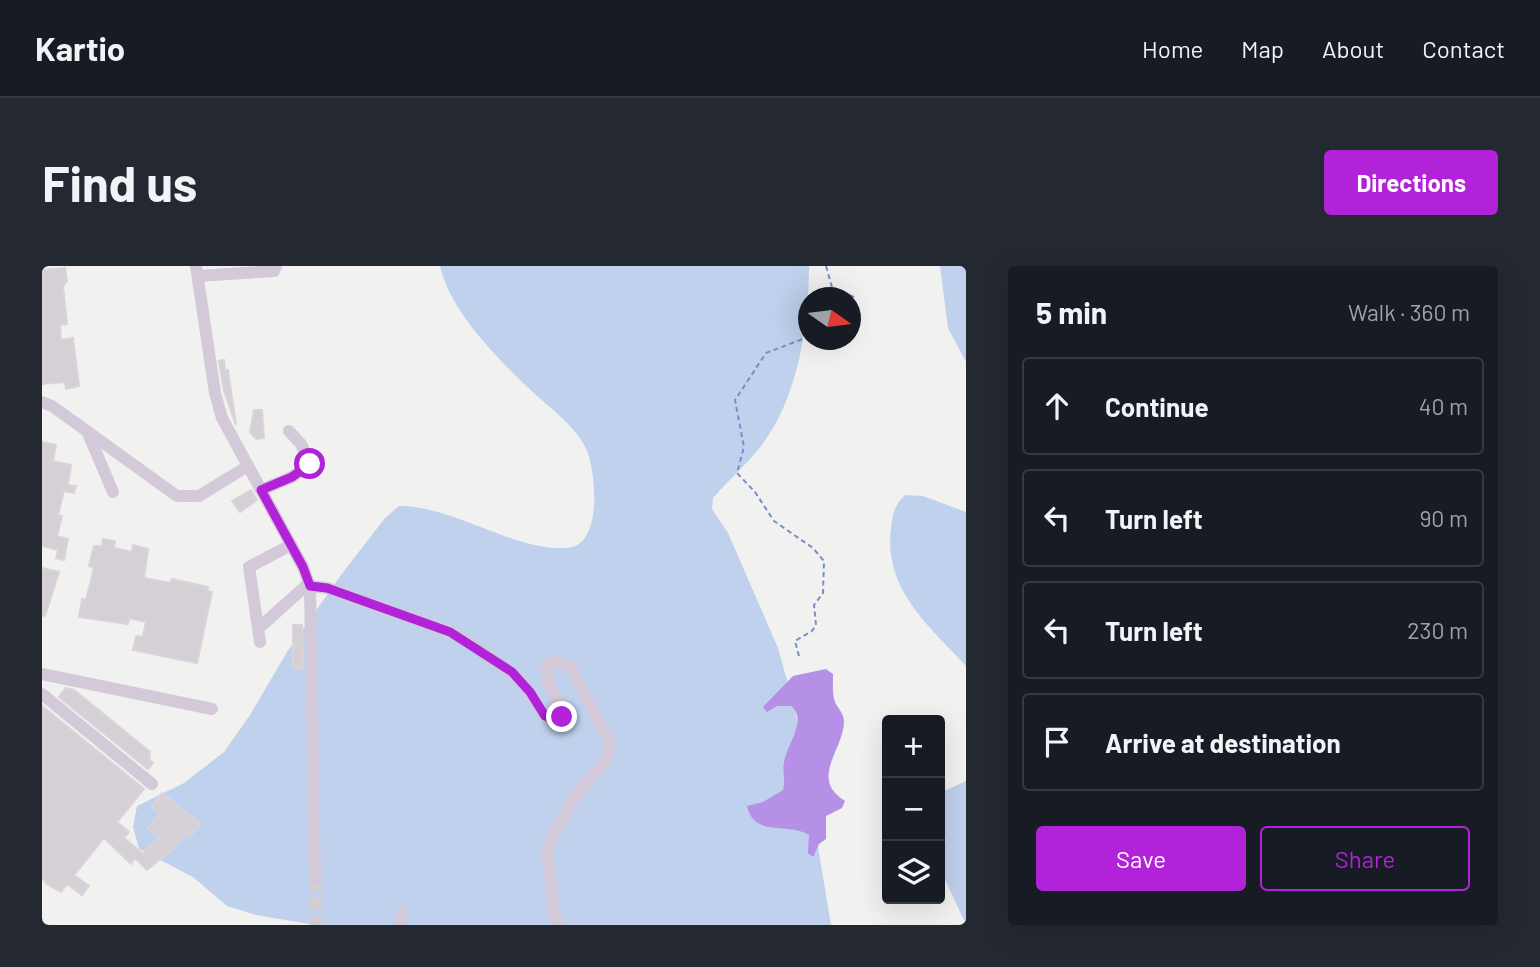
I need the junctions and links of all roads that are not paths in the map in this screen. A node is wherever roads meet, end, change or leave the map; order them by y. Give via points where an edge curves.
1 (276, 266) edge
2 (197, 271) edge
3 (42, 402) edge
4 (87, 430) junction
5 (289, 430) dead end
6 (248, 466) junction
7 (261, 490) junction
8 (113, 492) dead end
9 (291, 545) junction
10 (310, 585) junction
11 (259, 628) junction
12 (260, 642) dead end
13 (42, 674) edge
14 (42, 694) edge
15 (212, 709) dead end
16 (152, 784) dead end
17 (316, 879) tunnel mouth
18 (559, 925) edge

1 - 2 street via 274,271
2 - 6 street via 215,393 229,434
3 - 4 street
4 - 6 street via 177,496 199,496
4 - 8 street
5 - 7 street via 314,461
6 - 7 street
7 - 9 street
9 - 10 street
9 - 11 street via 250,567
10 - 11 street
10 - 17 street
10 - 18 street via 450,632 512,672 550,719 559,720 563,710 546,669 551,661 570,666 610,744 606,760 573,799 547,847
11 - 12 street
13 - 15 street
14 - 16 street

